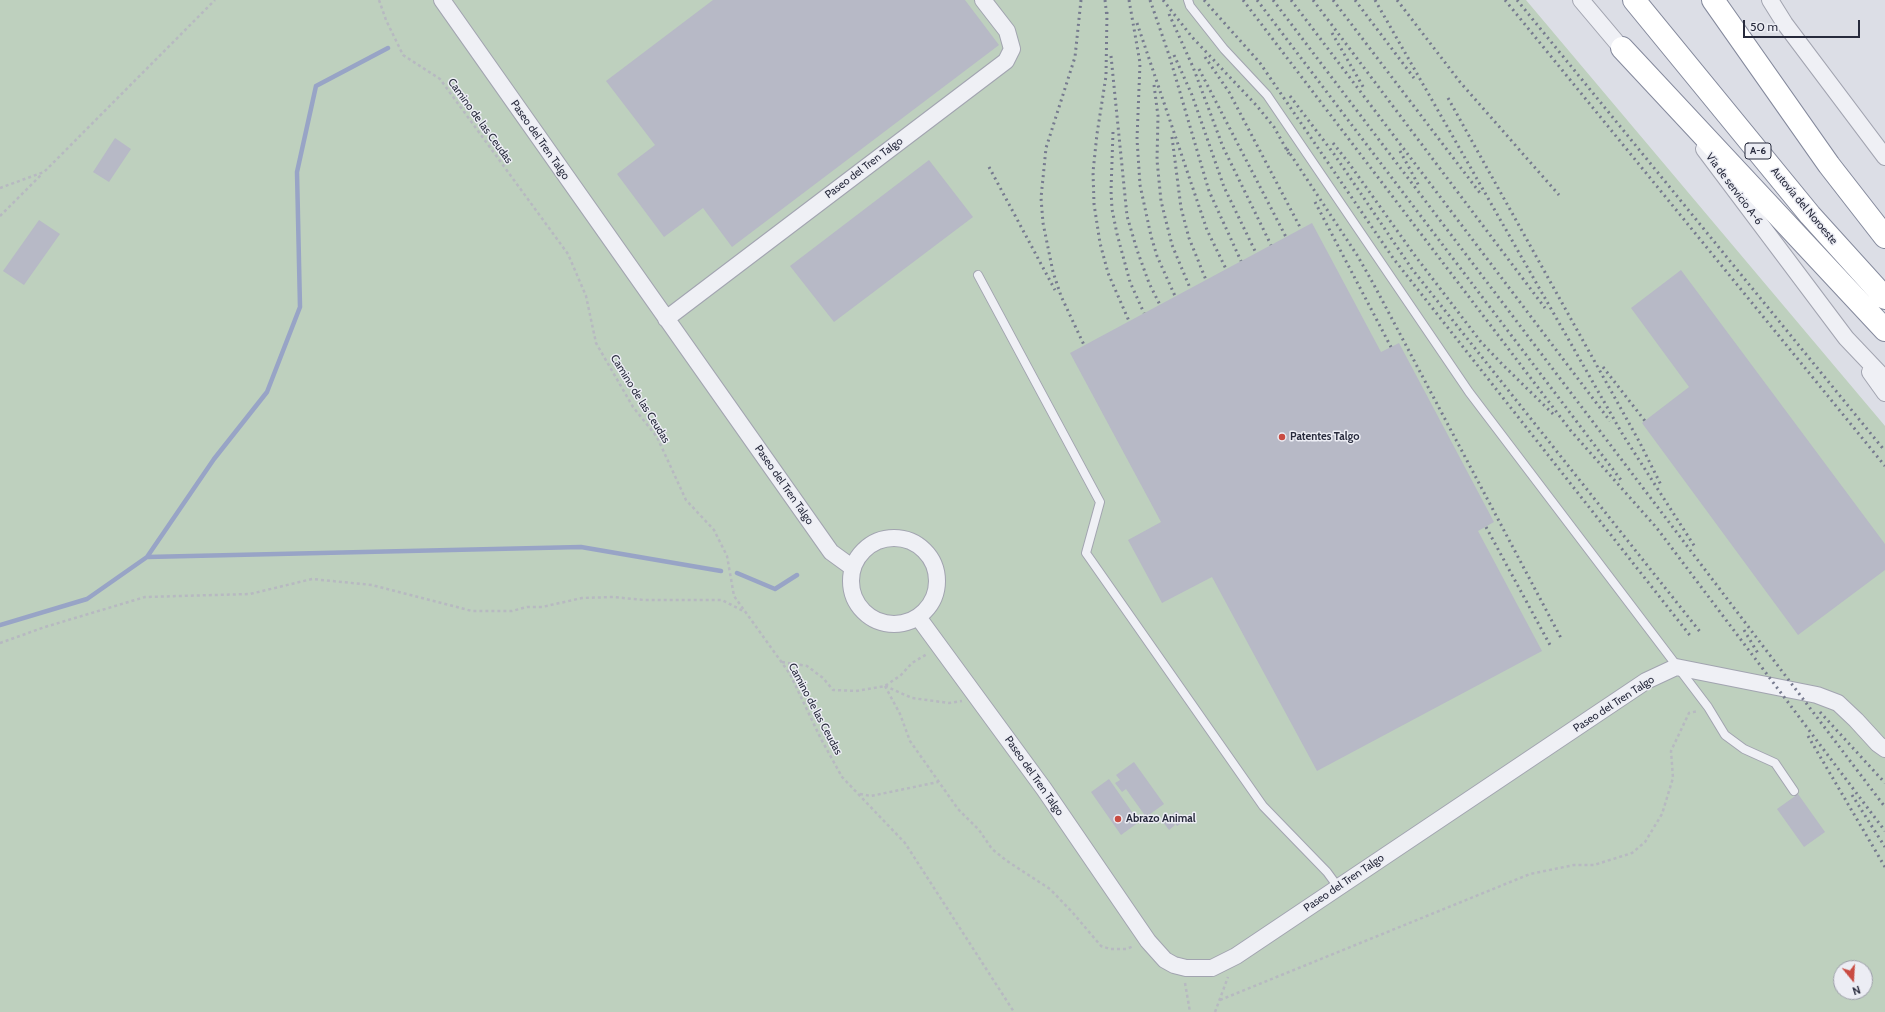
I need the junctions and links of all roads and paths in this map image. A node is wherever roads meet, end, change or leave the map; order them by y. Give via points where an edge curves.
1 (215, 0) edge
2 (380, 0) edge
3 (442, 0) edge
4 (983, 0) edge
5 (1188, 0) edge
6 (1581, 0) edge
7 (1634, 0) edge
8 (1713, 0) edge
9 (1770, 0) edge
10 (1622, 48) junction
11 (1885, 157) edge
12 (44, 172) junction
13 (0, 188) edge
14 (0, 216) edge
15 (1885, 236) edge
16 (978, 275) dead end
17 (1885, 298) edge
18 (666, 319) junction
19 (1885, 330) edge
20 (1846, 338) junction
21 (1885, 379) edge
22 (1885, 393) edge
23 (853, 568) junction
24 (746, 612) junction
25 (918, 617) junction
26 (0, 643) edge
27 (941, 648) junction
28 (781, 662) junction
29 (1676, 667) junction
30 (885, 686) junction
31 (978, 699) junction
32 (1708, 708) junction
33 (1885, 749) edge
34 (938, 782) junction
35 (1794, 791) dead end
36 (860, 794) junction
37 (1338, 887) junction
38 (1148, 941) junction
39 (1236, 956) junction
40 (1186, 968) junction
41 (1220, 1000) junction
42 (1014, 1012) edge
43 (1190, 1012) edge
44 (1215, 1012) edge

1 - 12 path
2 - 24 path, Camino de las Ceudas via 386,20 403,55 440,79 568,254 586,296 596,343 633,407 657,437 686,500 714,530 727,556 734,596
3 - 18 street, Paseo del Tren Talgo
4 - 18 street, Paseo del Tren Talgo via 1007,31 1012,49 1006,61
5 - 29 lane via 1224,49 1267,95 1469,392
6 - 10 street, Vía de servicio A-6
7 - 17 highway, Autovía del Noroeste / A-6 via 1810,215
8 - 15 highway via 1830,165
9 - 11 street via 1785,24
10 - 19 highway
10 - 20 street, Vía de servicio A-6 via 1707,152
12 - 13 path
12 - 14 path
16 - 37 lane via 1100,502 1086,553 1263,806 1327,872
18 - 23 street, Paseo del Tren Talgo via 831,552
20 - 21 street, Vía de servicio A-6
20 - 22 street
23 - 25 street via 850,581 852,594 858,606 868,616 879,622 892,624 906,623
23 - 25 street via 859,556 868,547 880,541 894,539 919,546 934,568 937,582 928,608
24 - 26 path via 722,600 644,600 613,597 582,598 512,611 472,611 372,585 312,579 250,594 146,597
24 - 28 path, Camino de las Ceudas
25 - 27 street, Paseo del Tren Talgo
27 - 30 path via 923,655 902,675
27 - 31 street, Paseo del Tren Talgo
28 - 30 path via 807,666 823,678 833,690 856,691
28 - 36 path, Camino de las Ceudas via 790,674 842,777
29 - 32 lane
29 - 33 street via 1817,695 1838,703
29 - 37 street, Paseo del Tren Talgo via 1646,681
30 - 31 path via 912,698 949,702
30 - 34 path via 900,714 910,741
31 - 38 street, Paseo del Tren Talgo via 1044,789
32 - 35 lane via 1725,735 1744,749 1775,763
32 - 41 path via 1689,713 1672,751 1672,778 1662,814 1645,842 1632,853 1594,865 1574,865 1530,874
34 - 36 path via 871,796
34 - 38 path via 992,849 1050,889 1101,946 1110,950 1126,950
36 - 42 path, Camino de las Ceudas via 905,843
37 - 39 street, Paseo del Tren Talgo
38 - 40 street, Paseo del Tren Talgo via 1165,960
39 - 40 street, Paseo del Tren Talgo via 1212,968
39 - 41 path
40 - 43 path via 1185,985
41 - 44 path

